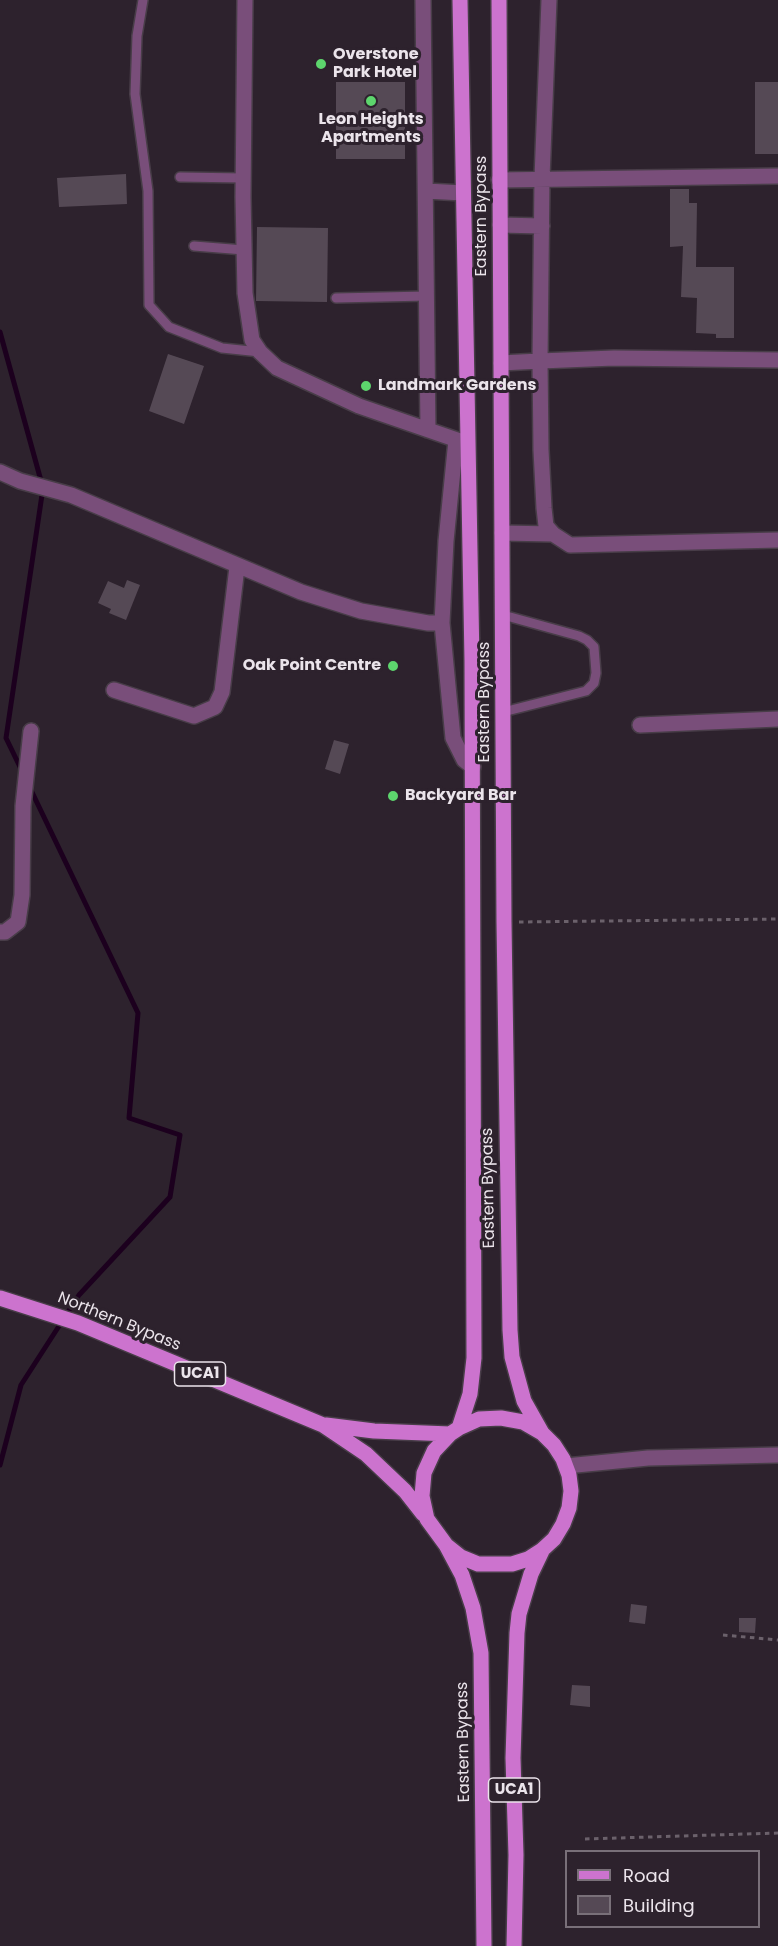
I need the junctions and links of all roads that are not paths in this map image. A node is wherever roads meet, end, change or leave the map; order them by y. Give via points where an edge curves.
1 (143, 0) edge
2 (245, 0) edge
3 (423, 0) edge
4 (460, 0) edge
5 (499, 0) edge
6 (549, 0) edge
7 (778, 176) edge
8 (180, 177) dead end
9 (243, 178) junction
10 (542, 178) junction
11 (500, 180) junction
12 (426, 190) junction
13 (463, 193) junction
14 (500, 225) junction
15 (542, 226) junction
16 (194, 246) dead end
17 (244, 250) junction
18 (427, 296) junction
19 (336, 298) dead end
20 (260, 352) junction
21 (778, 360) edge
22 (540, 361) junction
23 (501, 363) junction
24 (428, 430) junction
25 (462, 442) junction
26 (0, 472) edge
27 (502, 533) junction
28 (554, 534) junction
29 (778, 540) edge
30 (237, 567) junction
31 (503, 615) junction
32 (442, 623) junction
33 (114, 690) dead end
34 (503, 712) junction
35 (778, 719) edge
36 (640, 725) dead end
37 (31, 731) dead end
38 (473, 767) junction
39 (0, 932) edge
40 (0, 1298) edge
41 (323, 1425) junction
42 (454, 1431) junction
43 (542, 1433) junction
44 (778, 1455) edge
45 (566, 1466) junction
46 (427, 1519) junction
47 (446, 1545) junction
48 (542, 1551) junction
49 (484, 1946) edge
50 (514, 1946) edge

1 - 20 lane via 136,36 135,94 148,191 149,305 169,327 222,348
2 - 9 street
3 - 12 street
4 - 13 main road, Eastern Bypass
5 - 11 main road, Eastern Bypass
6 - 10 street
7 - 10 street
8 - 9 lane
9 - 17 street
10 - 11 street
10 - 15 street
11 - 14 main road, Eastern Bypass
12 - 13 street
12 - 18 street
13 - 25 main road, Eastern Bypass
14 - 15 street
14 - 23 main road, Eastern Bypass
15 - 22 street
16 - 17 lane
17 - 20 street via 252,340
18 - 19 lane
18 - 24 street
20 - 24 street via 277,368 359,406
21 - 22 street
22 - 23 street
22 - 28 street via 544,508 546,526
23 - 27 main road, Eastern Bypass
24 - 25 street
25 - 32 street via 446,541
25 - 38 main road, Eastern Bypass
26 - 30 street via 70,495
27 - 28 street
27 - 31 main road, Eastern Bypass
28 - 29 street via 570,545
30 - 32 street via 362,611
30 - 33 street via 222,692 215,707 194,716
31 - 34 main road, Eastern Bypass
31 - 34 lane via 587,640 594,647 596,673 594,683 586,691
32 - 38 street via 453,738 464,760
34 - 43 main road, Eastern Bypass via 510,1330 512,1357 524,1401
35 - 36 street
37 - 39 street via 18,922
38 - 42 main road, Eastern Bypass via 474,1358 470,1395
40 - 41 main road, Northern Bypass / UCA1 via 78,1323
41 - 42 main road, UCA1 via 374,1431
41 - 46 main road, UCA1 via 366,1454 405,1491
42 - 43 main road, Eastern Bypass via 479,1419 501,1418 523,1422
42 - 46 main road, Eastern Bypass via 434,1451 424,1473 422,1496
43 - 45 main road, Eastern Bypass via 554,1444
44 - 45 street via 648,1458
45 - 48 main road, Eastern Bypass via 571,1491 569,1508 554,1539
46 - 47 main road, Eastern Bypass
47 - 48 main road, Eastern Bypass via 478,1564 512,1564
47 - 49 main road, Eastern Bypass via 473,1608 481,1653
48 - 50 main road, Eastern Bypass / UCA1 via 531,1574 517,1633

